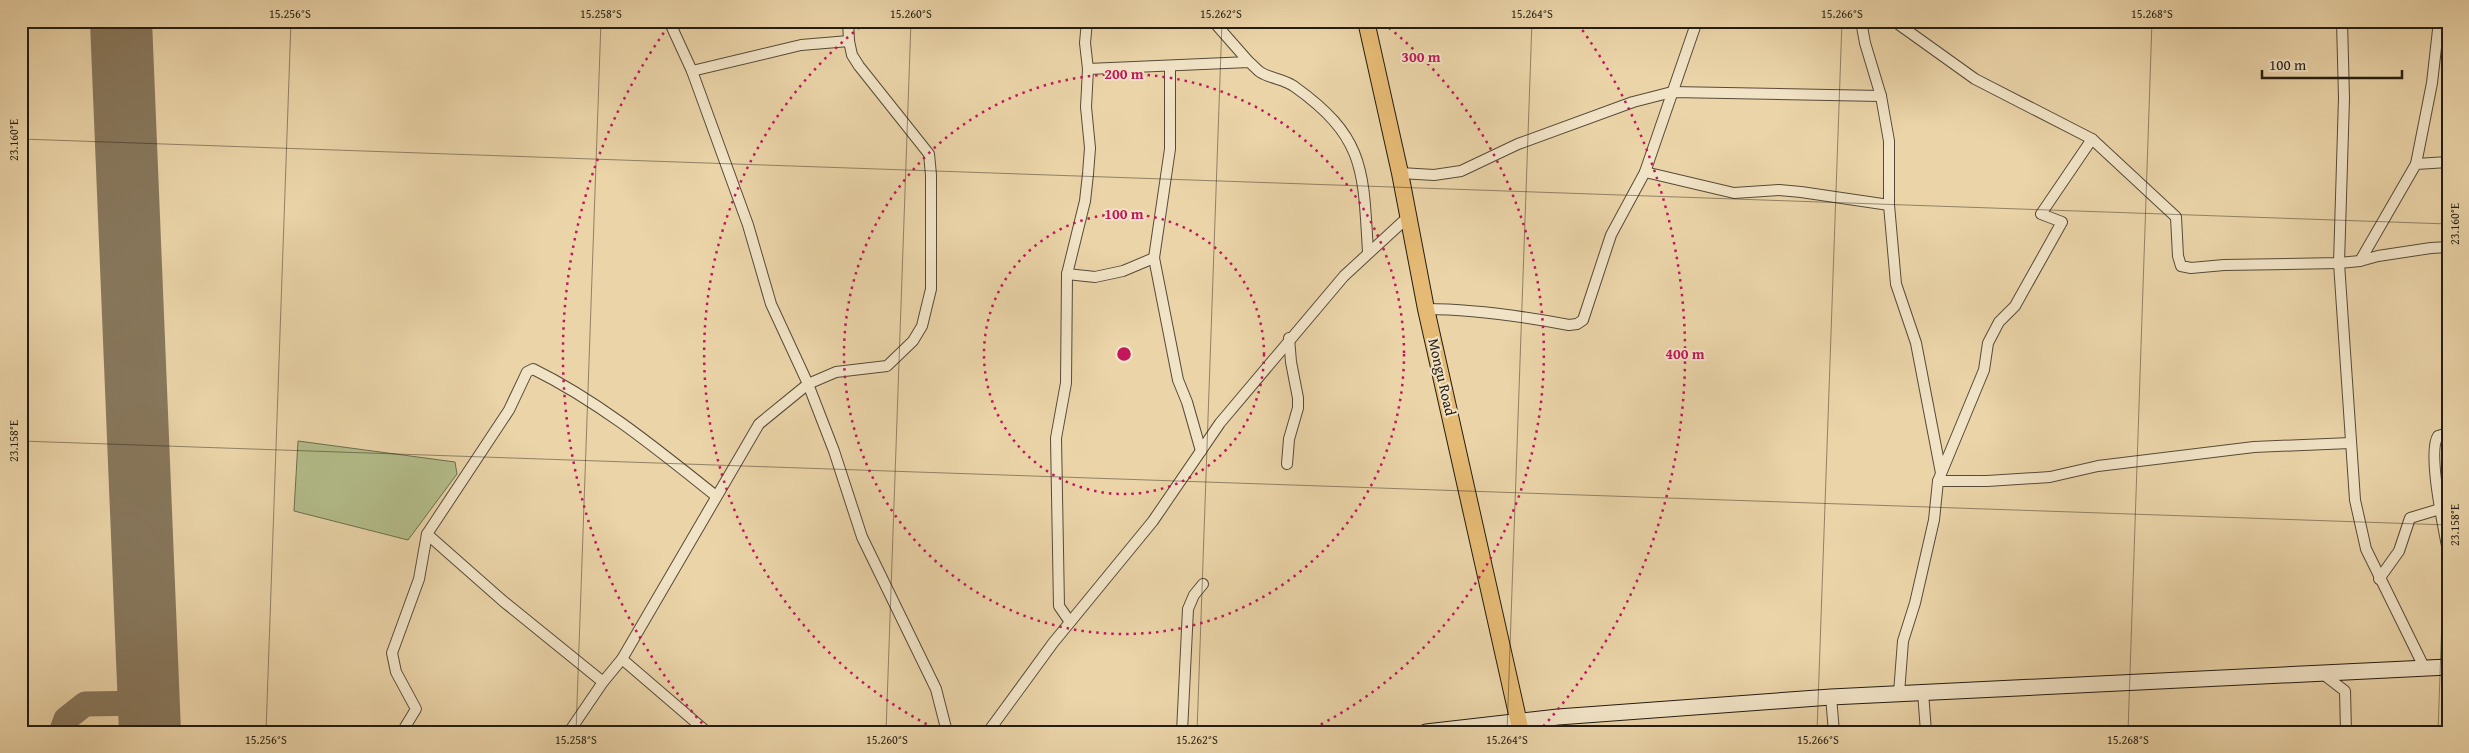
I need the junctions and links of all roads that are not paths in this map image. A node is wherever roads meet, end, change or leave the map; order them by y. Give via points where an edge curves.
1 (669, 21) edge
2 (848, 21) edge
3 (1087, 21) edge
4 (1213, 21) edge
5 (1366, 21) edge
6 (1697, 21) edge
7 (1862, 21) edge
8 (1894, 21) edge
9 (2342, 21) edge
10 (2439, 21) edge
11 (849, 41) junction
12 (1249, 62) junction
13 (1170, 66) junction
14 (1088, 70) junction
15 (692, 71) junction
16 (1672, 92) junction
17 (1881, 96) junction
18 (2092, 140) junction
19 (2448, 162) edge
20 (2416, 164) junction
21 (1645, 172) junction
22 (1400, 173) junction
23 (1889, 205) junction
24 (1408, 216) junction
25 (2448, 247) edge
26 (1368, 252) junction
27 (1154, 258) junction
28 (2360, 262) junction
29 (2339, 263) junction
30 (1067, 274) junction
31 (1426, 309) junction
32 (1289, 338) junction
33 (808, 384) junction
34 (2448, 433) edge
35 (2350, 443) junction
36 (1201, 451) junction
37 (1287, 464) dead end
38 (1940, 477) junction
39 (716, 496) junction
40 (2440, 510) junction
41 (427, 534) junction
42 (2448, 551) edge
43 (2379, 579) junction
44 (1202, 584) dead end
45 (1070, 622) junction
46 (622, 659) junction
47 (2424, 667) junction
48 (2448, 667) edge
49 (2323, 674) junction
50 (604, 682) junction
51 (1899, 692) junction
52 (1923, 692) junction
53 (1831, 697) junction
54 (1520, 726) edge
55 (402, 732) edge
56 (569, 732) edge
57 (707, 732) edge
58 (946, 732) edge
59 (988, 732) edge
60 (1182, 732) edge
61 (1426, 732) edge
62 (1834, 732) edge
63 (1926, 732) edge
64 (2346, 732) edge

1 - 15 street
2 - 11 street
3 - 14 street
4 - 12 street
5 - 22 main road, Mongu Road
6 - 16 street
7 - 17 street
8 - 18 street via 1975,79
9 - 29 street via 2344,133
10 - 20 street via 2432,83
11 - 15 street via 801,45
11 - 33 street via 859,66 930,154 931,289 922,326 914,341 887,366 836,372
12 - 13 street
12 - 26 street via 1260,72 1295,86 1348,137 1362,178
13 - 14 street
13 - 27 street via 1170,148
14 - 30 street via 1088,174 1085,201
15 - 33 street via 748,225 771,304
16 - 17 street
16 - 21 street
16 - 22 street via 1633,102 1518,144 1461,171 1434,175
17 - 23 street via 1889,141
18 - 29 street via 2176,217 2181,266
18 - 38 street via 2042,214 2062,222 2015,306 1999,322 1988,343 1984,370
19 - 20 street
20 - 28 street
21 - 23 street via 1734,193 1779,190
21 - 31 street via 1611,235 1583,320 1577,324 1492,312
22 - 24 main road, Mongu Road
23 - 38 street via 1896,284 1916,343
24 - 26 street
24 - 31 main road, Mongu Road
25 - 28 street
26 - 32 street
27 - 30 street via 1123,271 1095,277
27 - 36 street via 1178,380
28 - 29 street
29 - 35 street
30 - 45 street via 1066,383 1056,438 1056,466 1060,606
31 - 54 main road, Mongu Road
32 - 36 street
32 - 37 street via 1298,408 1289,439
33 - 39 street via 759,424
33 - 58 street via 862,537 936,689
34 - 40 street via 2438,436 2434,444
35 - 38 street via 2254,447 2144,460 2050,477 1987,481
35 - 43 street via 2359,524
36 - 45 street via 1153,522
38 - 51 street via 1934,520 1903,641
39 - 41 street via 588,400 533,369 527,372 509,410
39 - 46 street
40 - 42 street
40 - 43 street via 2410,518 2399,551
41 - 50 street via 503,601
41 - 55 street via 419,579 392,653 396,672 416,709
43 - 47 street
44 - 60 street via 1188,609
45 - 59 street
46 - 50 street
46 - 57 street
47 - 48 main road
47 - 49 main road
49 - 52 main road
49 - 64 street via 2345,691
50 - 56 street
51 - 52 main road
51 - 53 main road
52 - 63 street
53 - 54 main road
53 - 62 street
54 - 61 main road

